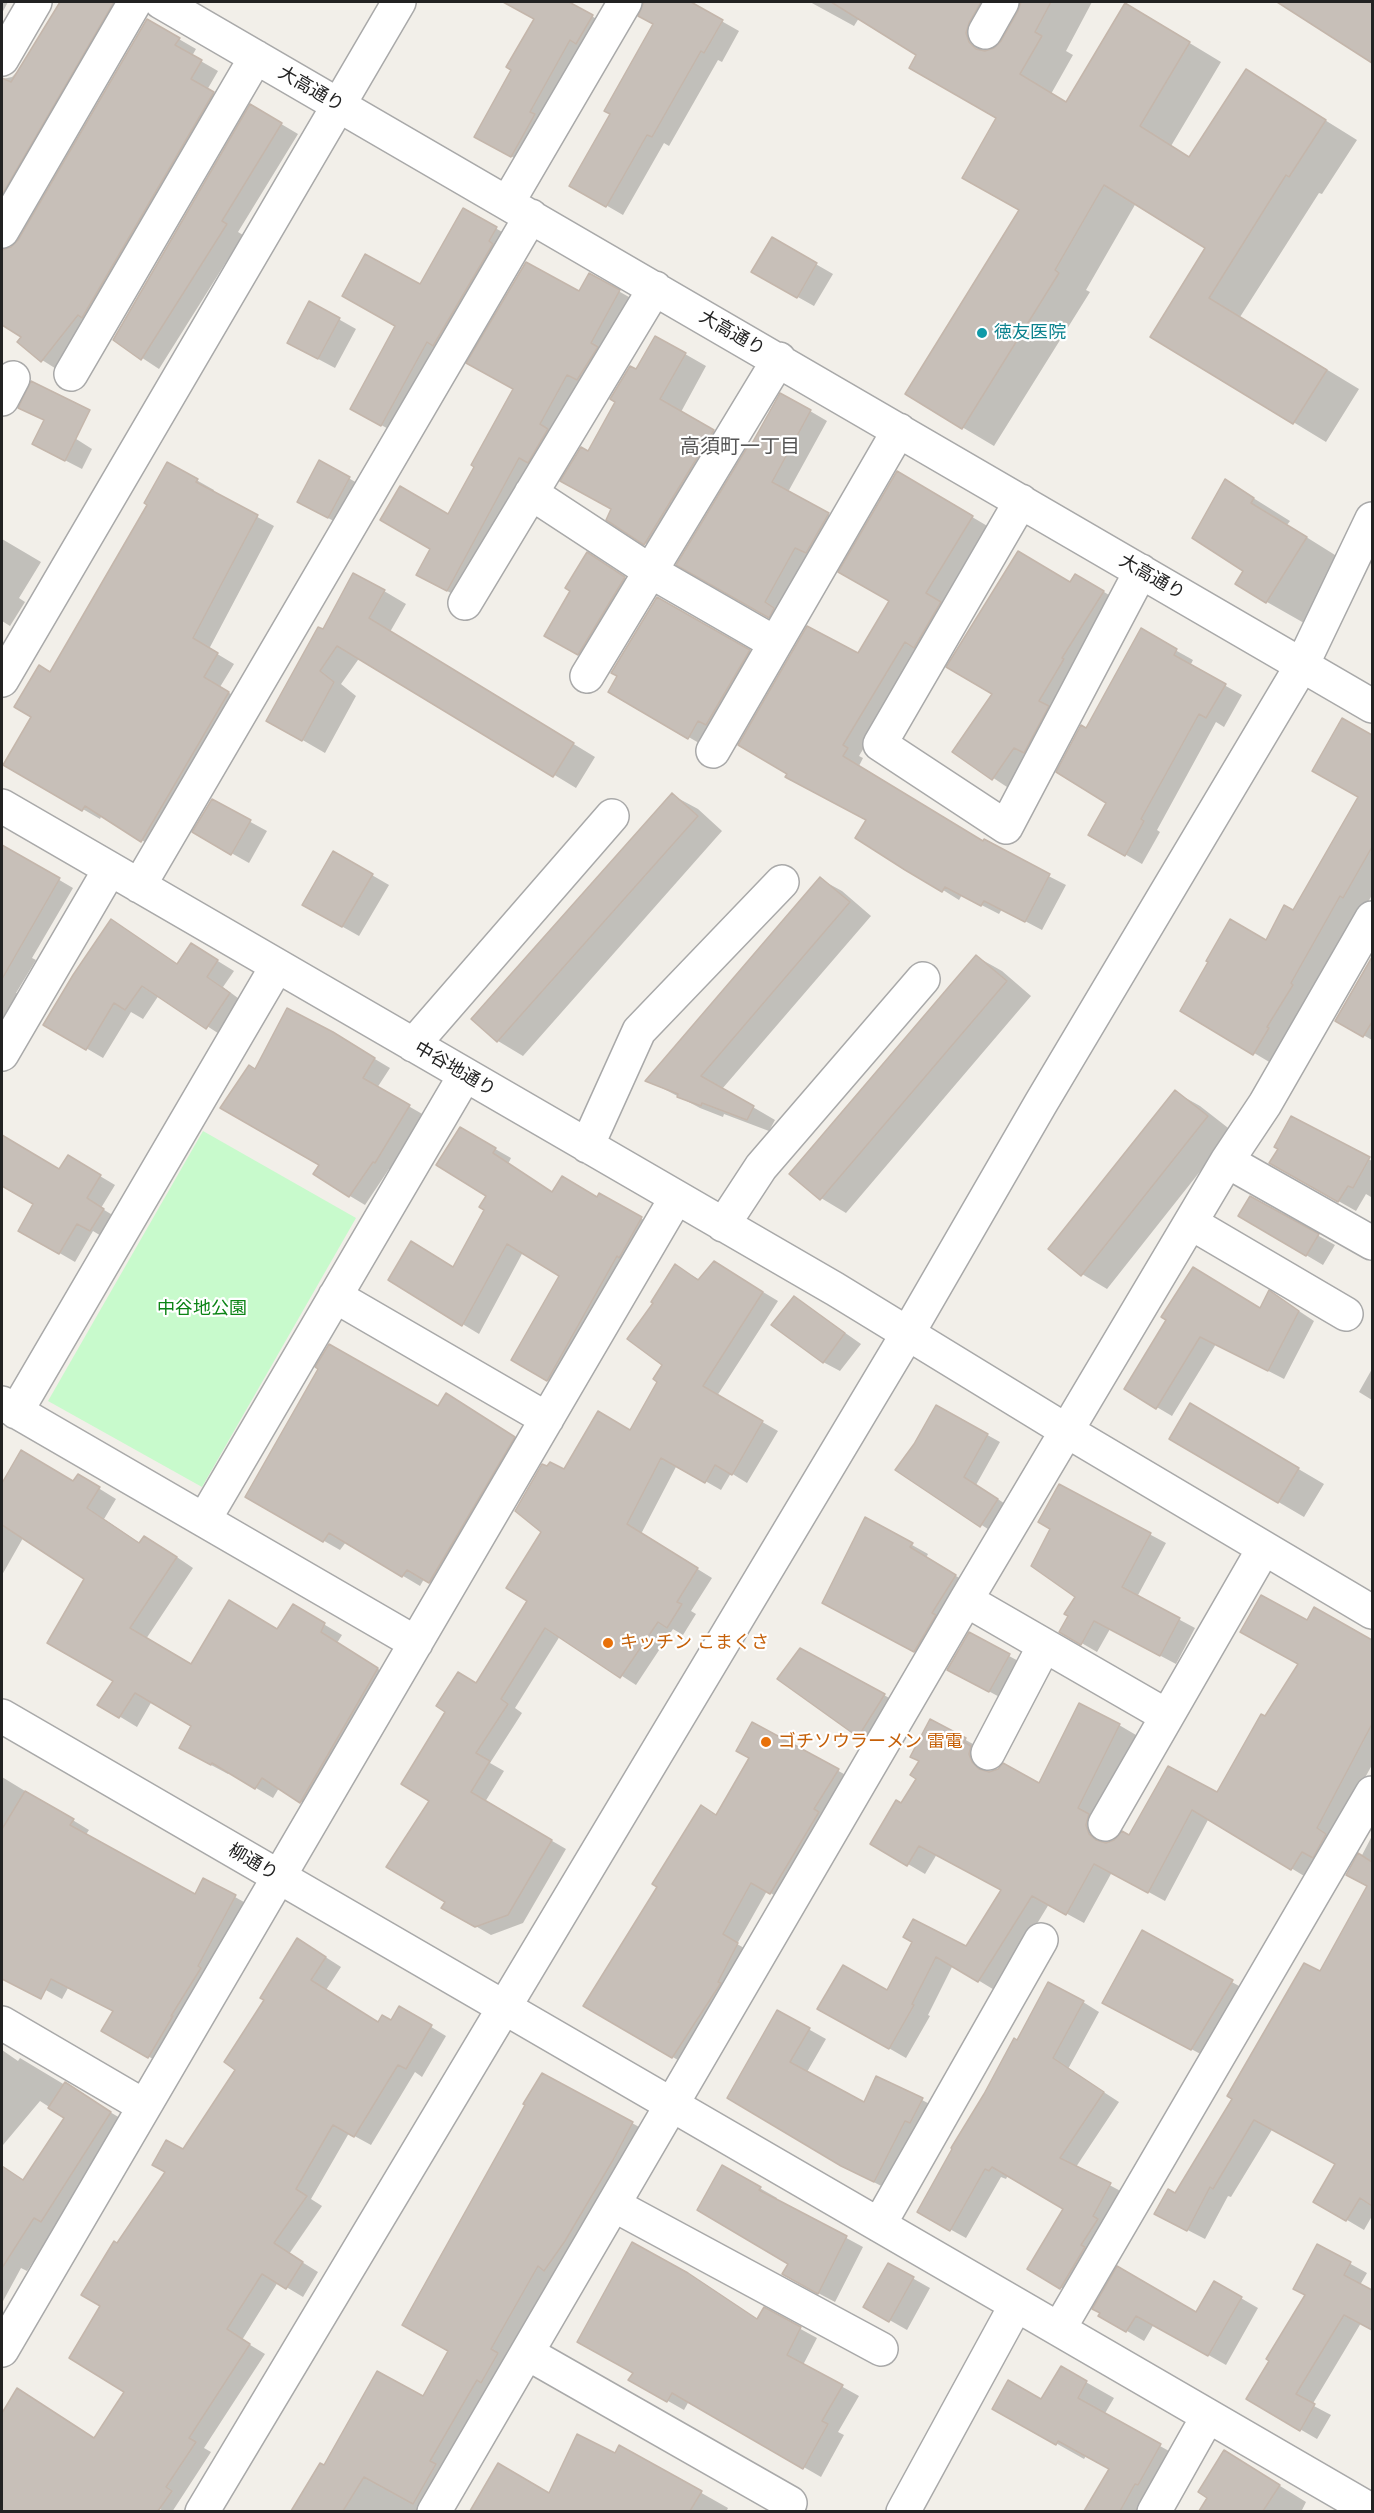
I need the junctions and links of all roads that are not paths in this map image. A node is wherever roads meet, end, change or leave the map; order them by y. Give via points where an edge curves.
1 (35, 2) edge
2 (135, 2) edge
3 (161, 2) edge
4 (399, 2) edge
5 (625, 2) edge
6 (1002, 2) edge
7 (985, 32) dead end
8 (256, 57) junction
9 (2, 59) edge
10 (338, 105) junction
11 (519, 209) junction
12 (2, 231) edge
13 (655, 288) junction
14 (778, 359) junction
15 (71, 374) dead end
16 (898, 429) junction
17 (531, 493) junction
18 (1022, 501) junction
19 (1372, 519) edge
20 (1141, 571) junction
21 (650, 572) junction
22 (465, 603) dead end
23 (775, 643) junction
24 (1302, 665) junction
25 (587, 676) dead end
26 (2, 680) edge
27 (1372, 706) edge
28 (712, 751) dead end
29 (2, 806) edge
30 (612, 816) dead end
31 (110, 869) junction
32 (782, 882) dead end
33 (139, 886) junction
34 (1372, 918) edge
35 (277, 966) junction
36 (922, 979) dead end
37 (413, 1045) junction
38 (2, 1054) edge
39 (465, 1075) junction
40 (587, 1146) junction
41 (1227, 1161) junction
42 (676, 1198) junction
43 (1191, 1223) junction
44 (723, 1225) junction
45 (1372, 1244) edge
46 (335, 1296) junction
47 (1346, 1314) dead end
48 (908, 1333) junction
49 (9, 1407) edge
50 (547, 1419) junction
51 (1067, 1431) junction
52 (204, 1520) junction
53 (1264, 1548) junction
54 (966, 1600) junction
55 (1372, 1612) edge
56 (416, 1643) junction
57 (1044, 1646) junction
58 (2, 1716) edge
59 (1167, 1716) junction
60 (988, 1753) dead end
61 (1372, 1793) edge
62 (1105, 1824) dead end
63 (279, 1877) junction
64 (1041, 1940) dead end
65 (506, 2007) junction
66 (2, 2024) edge
67 (672, 2105) junction
68 (144, 2106) junction
69 (614, 2205) junction
70 (879, 2225) junction
71 (1016, 2305) junction
72 (1059, 2329) junction
73 (881, 2349) dead end
74 (2, 2350) edge
75 (527, 2352) junction
76 (1208, 2416) junction
77 (1369, 2501) edge
78 (790, 2503) dead end
79 (202, 2511) edge
80 (434, 2511) edge
81 (903, 2511) edge
82 (1154, 2511) edge

1 - 9 street
2 - 12 street
3 - 8 street, 大高通り
4 - 10 street
5 - 11 street
6 - 7 street
8 - 10 street, 大高通り
8 - 15 street
10 - 11 street, 大高通り
10 - 26 street
11 - 13 street, 大高通り
11 - 33 street
13 - 14 street, 大高通り
13 - 17 street
14 - 16 street, 大高通り
14 - 21 street
16 - 18 street, 大高通り
16 - 23 street
17 - 21 street
17 - 22 street
18 - 20 street, 大高通り
18 - 20 street via 880,744 1006,826
19 - 24 street
20 - 24 street, 大高通り
21 - 23 street
21 - 25 street
23 - 28 street
24 - 27 street, 大高通り
24 - 48 street
29 - 31 street, 中谷地通り
30 - 37 street
31 - 33 street, 中谷地通り
31 - 38 street
32 - 40 street via 639,1031
33 - 35 street, 中谷地通り
34 - 41 street
35 - 37 street, 中谷地通り
35 - 49 street
36 - 44 street via 761,1167
37 - 39 street, 中谷地通り
39 - 40 street, 中谷地通り
39 - 46 street
40 - 42 street, 中谷地通り
41 - 43 street
41 - 45 street
42 - 44 street, 中谷地通り
42 - 50 street
43 - 47 street
43 - 51 street
44 - 48 street, 中谷地通り
46 - 50 street
46 - 52 street
48 - 51 street, 中谷地通り
48 - 65 street
49 - 52 street
50 - 56 street
51 - 53 street, 中谷地通り
51 - 54 street
52 - 56 street
53 - 55 street, 中谷地通り
53 - 59 street
54 - 57 street
54 - 67 street
56 - 63 street
57 - 59 street
57 - 60 street
58 - 63 street, 柳通り
59 - 62 street
61 - 72 street
63 - 65 street, 柳通り
63 - 68 street
64 - 70 street
65 - 67 street, 柳通り
65 - 79 street
66 - 68 street
67 - 69 street
67 - 70 street, 柳通り
68 - 74 street
69 - 73 street
69 - 75 street
70 - 71 street, 柳通り
71 - 72 street, 柳通り
71 - 81 street
72 - 76 street, 柳通り
75 - 78 street
75 - 80 street
76 - 77 street, 柳通り
76 - 82 street

